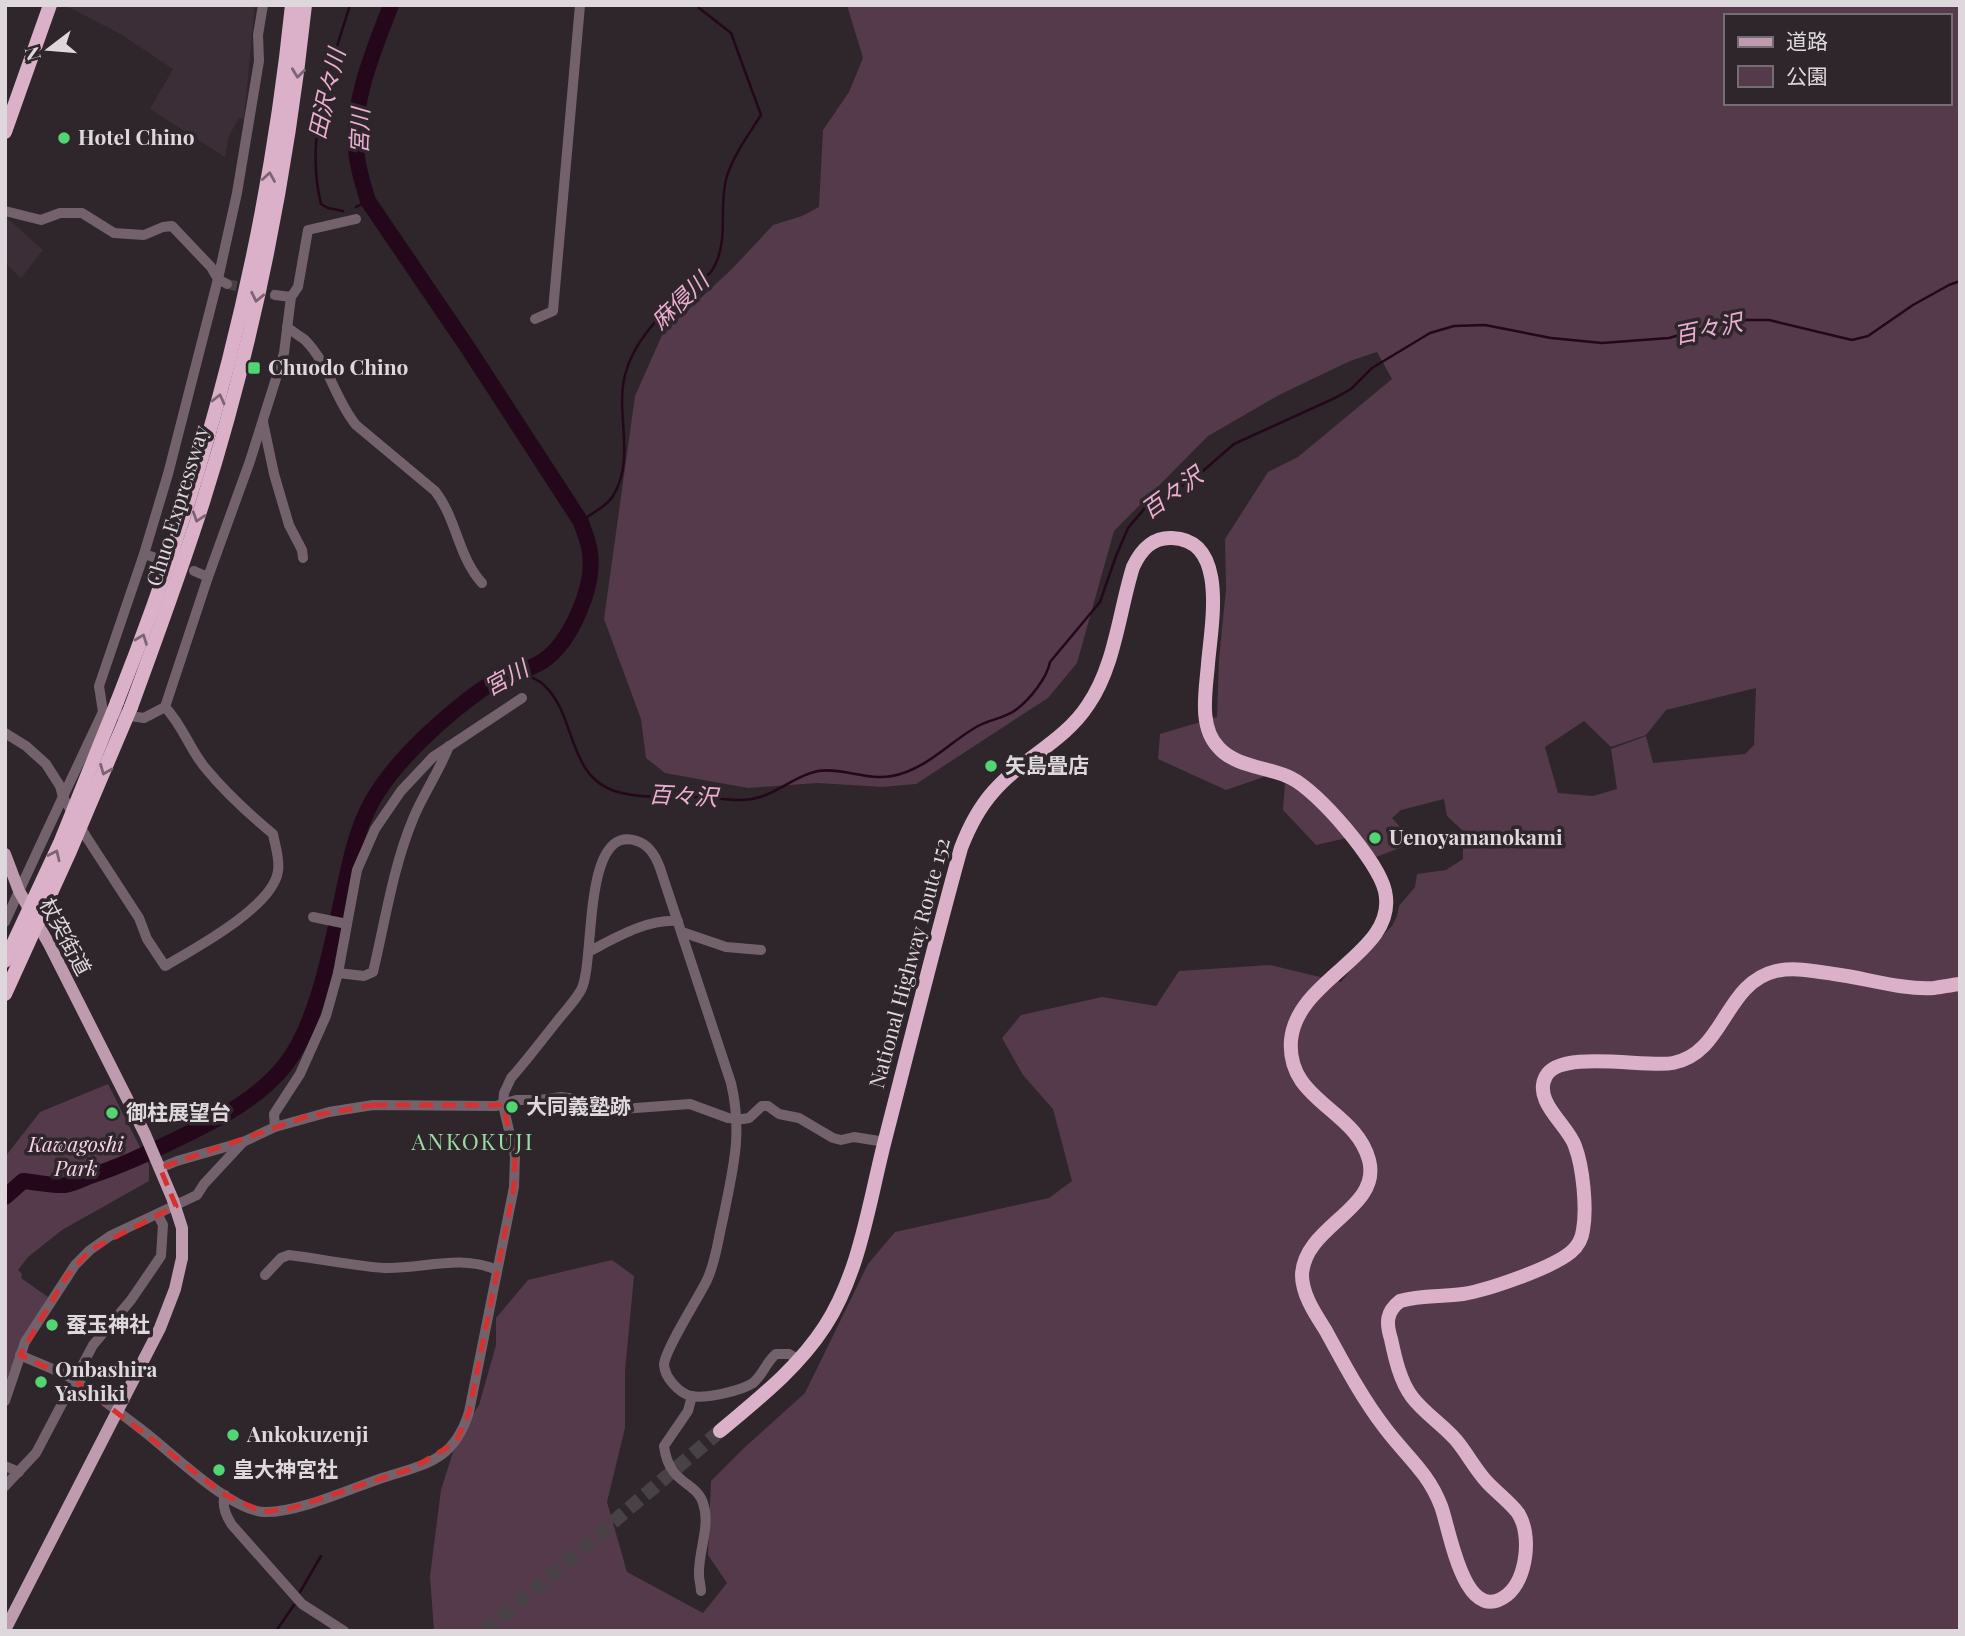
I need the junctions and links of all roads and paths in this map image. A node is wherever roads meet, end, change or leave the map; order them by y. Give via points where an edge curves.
1 (50, 5) edge
2 (263, 5) edge
3 (292, 5) edge
4 (306, 5) edge
5 (580, 5) edge
6 (5, 132) edge
7 (5, 211) edge
8 (356, 219) dead end
9 (222, 281) junction
10 (275, 295) tunnel mouth
11 (292, 297) junction
12 (535, 319) dead end
13 (287, 327) junction
14 (263, 420) junction
15 (144, 554) junction
16 (303, 558) dead end
17 (159, 559) dead end
18 (194, 571) dead end
19 (208, 577) junction
20 (482, 583) dead end
21 (522, 698) dead end
22 (124, 705) junction
23 (165, 707) junction
24 (103, 712) junction
25 (5, 733) edge
26 (449, 747) junction
27 (63, 797) junction
28 (5, 855) edge
29 (19, 891) junction
30 (315, 917) dead end
31 (678, 921) junction
32 (5, 922) edge
33 (346, 924) junction
34 (682, 932) junction
35 (761, 950) dead end
36 (590, 951) junction
37 (5, 961) edge
38 (338, 973) junction
39 (1960, 984) edge
40 (5, 994) edge
41 (503, 1105) junction
42 (737, 1119) junction
43 (275, 1127) junction
44 (243, 1142) junction
45 (884, 1142) junction
46 (159, 1165) junction
47 (158, 1215) junction
48 (497, 1270) junction
49 (265, 1275) dead end
50 (20, 1355) junction
51 (799, 1360) junction
52 (74, 1380) junction
53 (692, 1396) junction
54 (5, 1401) edge
55 (117, 1411) junction
56 (720, 1431) tunnel mouth
57 (5, 1466) edge
58 (19, 1472) junction
59 (5, 1486) edge
60 (225, 1495) junction
61 (701, 1591) dead end
62 (5, 1630) edge
63 (344, 1631) edge

1 - 6 highway
2 - 9 street via 259,61
22 -> 3 highway, Chuo Expressway via 211,430 262,215
4 -> 22 highway, Chuo Expressway via 291,121 243,361 171,601
5 - 12 street via 553,311
7 - 9 street via 41,220 60,213 82,213 114,233 144,235 172,226
8 - 11 street via 308,230 298,287
9 - 15 street
10 - 11 street
11 - 13 street
13 - 14 street via 284,353
13 - 20 street via 306,341 356,425 444,502 467,563
14 - 16 street via 274,474
14 - 19 street
15 - 17 street
15 - 24 street via 99,686
18 - 19 street
19 - 23 street
21 - 26 street
37 -> 22 highway, Chuo Expressway, bridge
22 -> 40 highway, Chuo Expressway, bridge via 49,899
23 - 24 street via 144,718
23 - 27 street via 207,771 235,803 273,834 278,872 271,888 227,930 165,966
24 - 27 street
25 - 27 street via 46,764
26 - 33 street via 401,791 375,829 357,870
26 - 38 street via 413,819 373,972 364,976
27 - 29 street
28 - 29 main road, 杖突街道
29 - 32 street
29 - 46 main road, 杖突街道
30 - 33 street
31 - 34 street
31 - 36 street via 663,920
31 - 36 street via 656,857 635,840 620,842 606,852 599,866
33 - 38 street
34 - 35 street via 726,947
34 - 42 street via 731,1083
36 - 41 street via 581,991 511,1078
38 - 43 street via 312,1051 274,1114
39 - 45 highway, National Highway Route 152 via 1932,988 1803,970 1776,971 1744,990 1707,1045 1690,1057 1672,1063 1563,1064 1545,1077 1546,1103 1576,1146 1585,1218 1579,1244 1553,1263 1485,1289 1400,1301 1388,1316 1391,1343 1411,1395 1455,1438 1524,1526 1524,1558 1513,1588 1494,1601 1479,1598 1462,1575 1433,1487 1352,1380 1314,1312 1302,1280 1309,1255 1326,1229 1363,1196 1370,1180 1370,1162 1348,1124 1301,1083 1291,1039 1308,1000 1379,929 1387,907 1383,883 1365,854 1308,787 1233,758 1210,735 1205,704 1213,609 1210,569 1196,545 1180,538 1163,538 1150,543 1133,567 1097,692 1066,731 993,790 968,830
41 - 42 street via 570,1097 610,1108 691,1104
41 - 43 street via 373,1105
41 - 48 street via 516,1169
42 - 45 street via 749,1118 768,1106 833,1138
42 - 53 street via 737,1153 714,1263 664,1365 674,1385
43 - 44 street
44 - 46 street
44 - 47 street via 197,1195
45 - 51 highway, National Highway Route 152 via 850,1273 824,1328
46 - 55 main road, 杖突街道, bridge via 182,1228 182,1258 160,1328
47 - 50 street via 90,1250 66,1277
47 - 52 street via 163,1225 162,1256 93,1345
48 - 49 street via 473,1262 385,1268 289,1255
48 - 60 street via 469,1412 463,1431 447,1452 413,1468 279,1511 253,1510
50 - 52 street
50 - 54 street
51 - 53 street via 776,1354 757,1378 741,1389
51 - 56 highway, National Highway Route 152
52 - 55 street
52 - 58 street via 36,1452
53 - 61 street via 688,1411 664,1446 674,1475 702,1498 705,1509 698,1574
55 - 60 street
55 - 62 main road, 杖突街道
57 - 58 street
58 - 59 street
60 - 63 street via 222,1501 232,1525 302,1604

